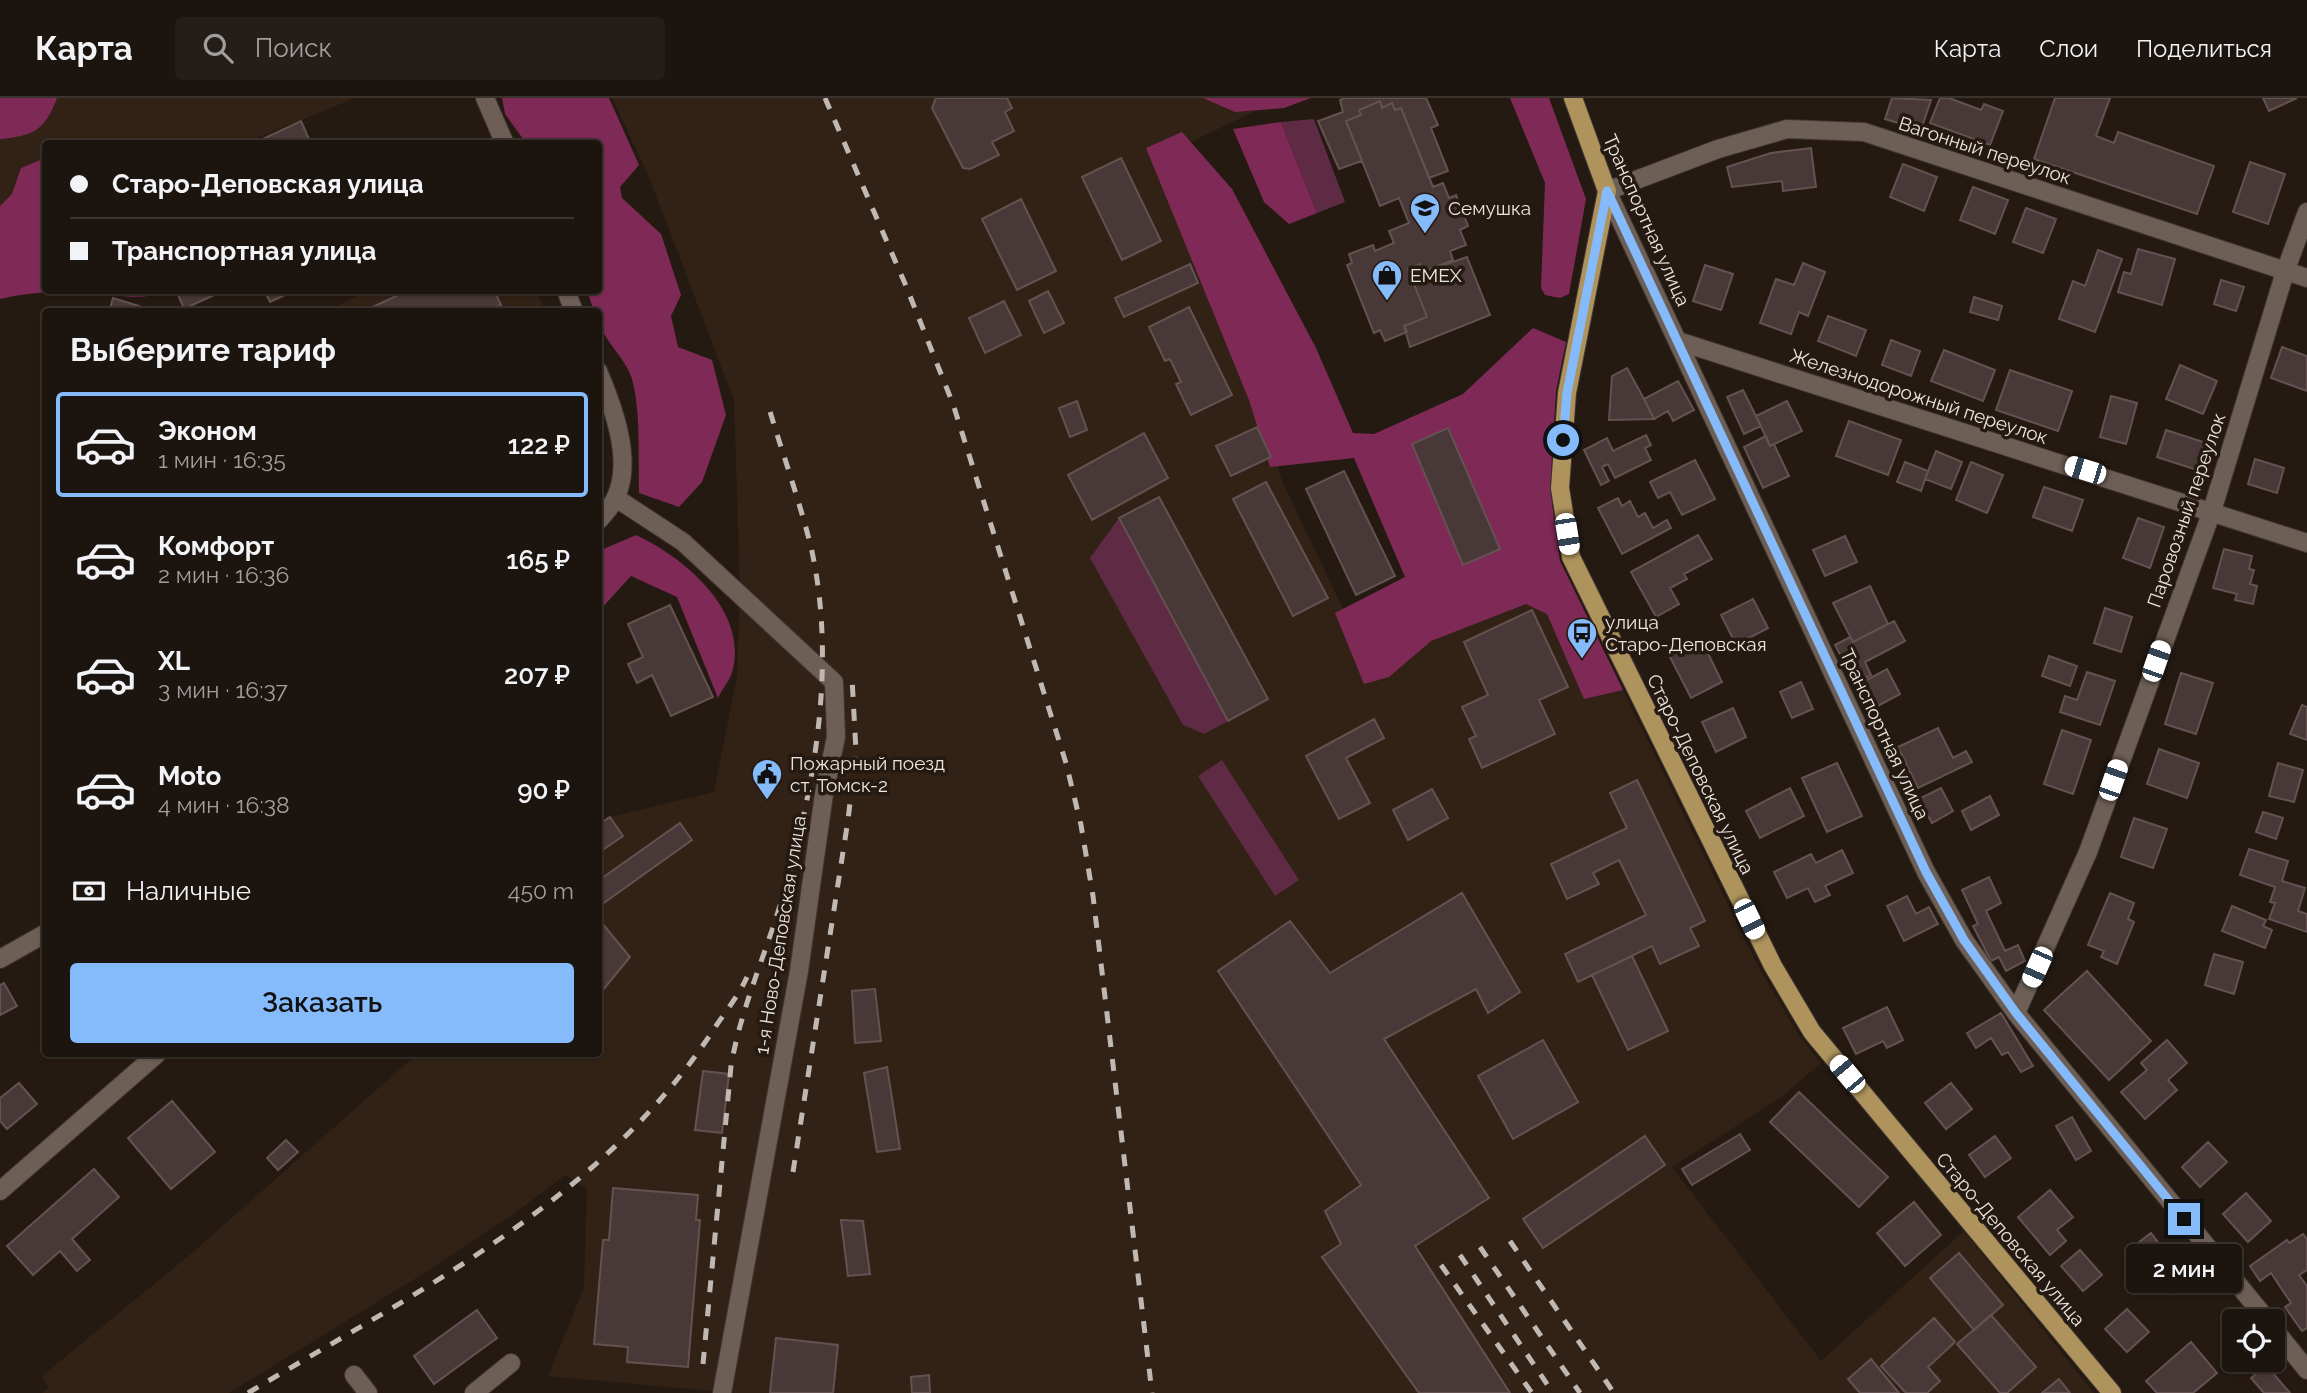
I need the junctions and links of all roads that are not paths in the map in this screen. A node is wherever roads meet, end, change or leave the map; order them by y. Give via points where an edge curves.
1 (485, 98) edge
2 (1573, 98) edge
3 (503, 140) edge
4 (1607, 191) junction
5 (2307, 212) edge
6 (2285, 272) junction
7 (2307, 278) edge
8 (1678, 341) junction
9 (602, 381) edge
10 (616, 498) junction
11 (2212, 510) junction
12 (602, 517) edge
13 (2307, 543) edge
14 (42, 935) edge
15 (0, 959) edge
16 (2016, 1013) junction
17 (154, 1057) edge
18 (0, 1191) edge
19 (2258, 1309) edge
20 (2285, 1343) edge
21 (511, 1363) dead end
22 (2307, 1370) edge
23 (354, 1375) dead end
24 (368, 1393) edge
25 (474, 1393) edge
26 (722, 1393) edge
27 (2112, 1393) edge

1 - 3 street
2 - 4 main road, Транспортная улица
4 - 6 street, Вагонный переулок via 1718,149 1787,129 1864,132
4 - 8 street, Транспортная улица
4 - 27 main road, Старо-Деповская улица via 1567,393 1560,488 1571,557 1773,966 1812,1032
5 - 6 street, Паровозный переулок
6 - 7 street, Вагонный переулок
6 - 11 street, Паровозный переулок
8 - 11 street, Железнодорожный переулок
8 - 16 street, Транспортная улица via 1926,872 1964,940
9 - 10 street via 620,439
10 - 12 street
10 - 26 street, 1-я Ново-Деповская улица via 683,542 834,682 835,737 799,971
11 - 13 street, Железнодорожный переулок
11 - 16 street, Паровозный переулок via 2088,852
14 - 15 street
16 - 19 street, Транспортная улица
17 - 18 street
20 - 22 street
21 - 25 street
23 - 24 street

